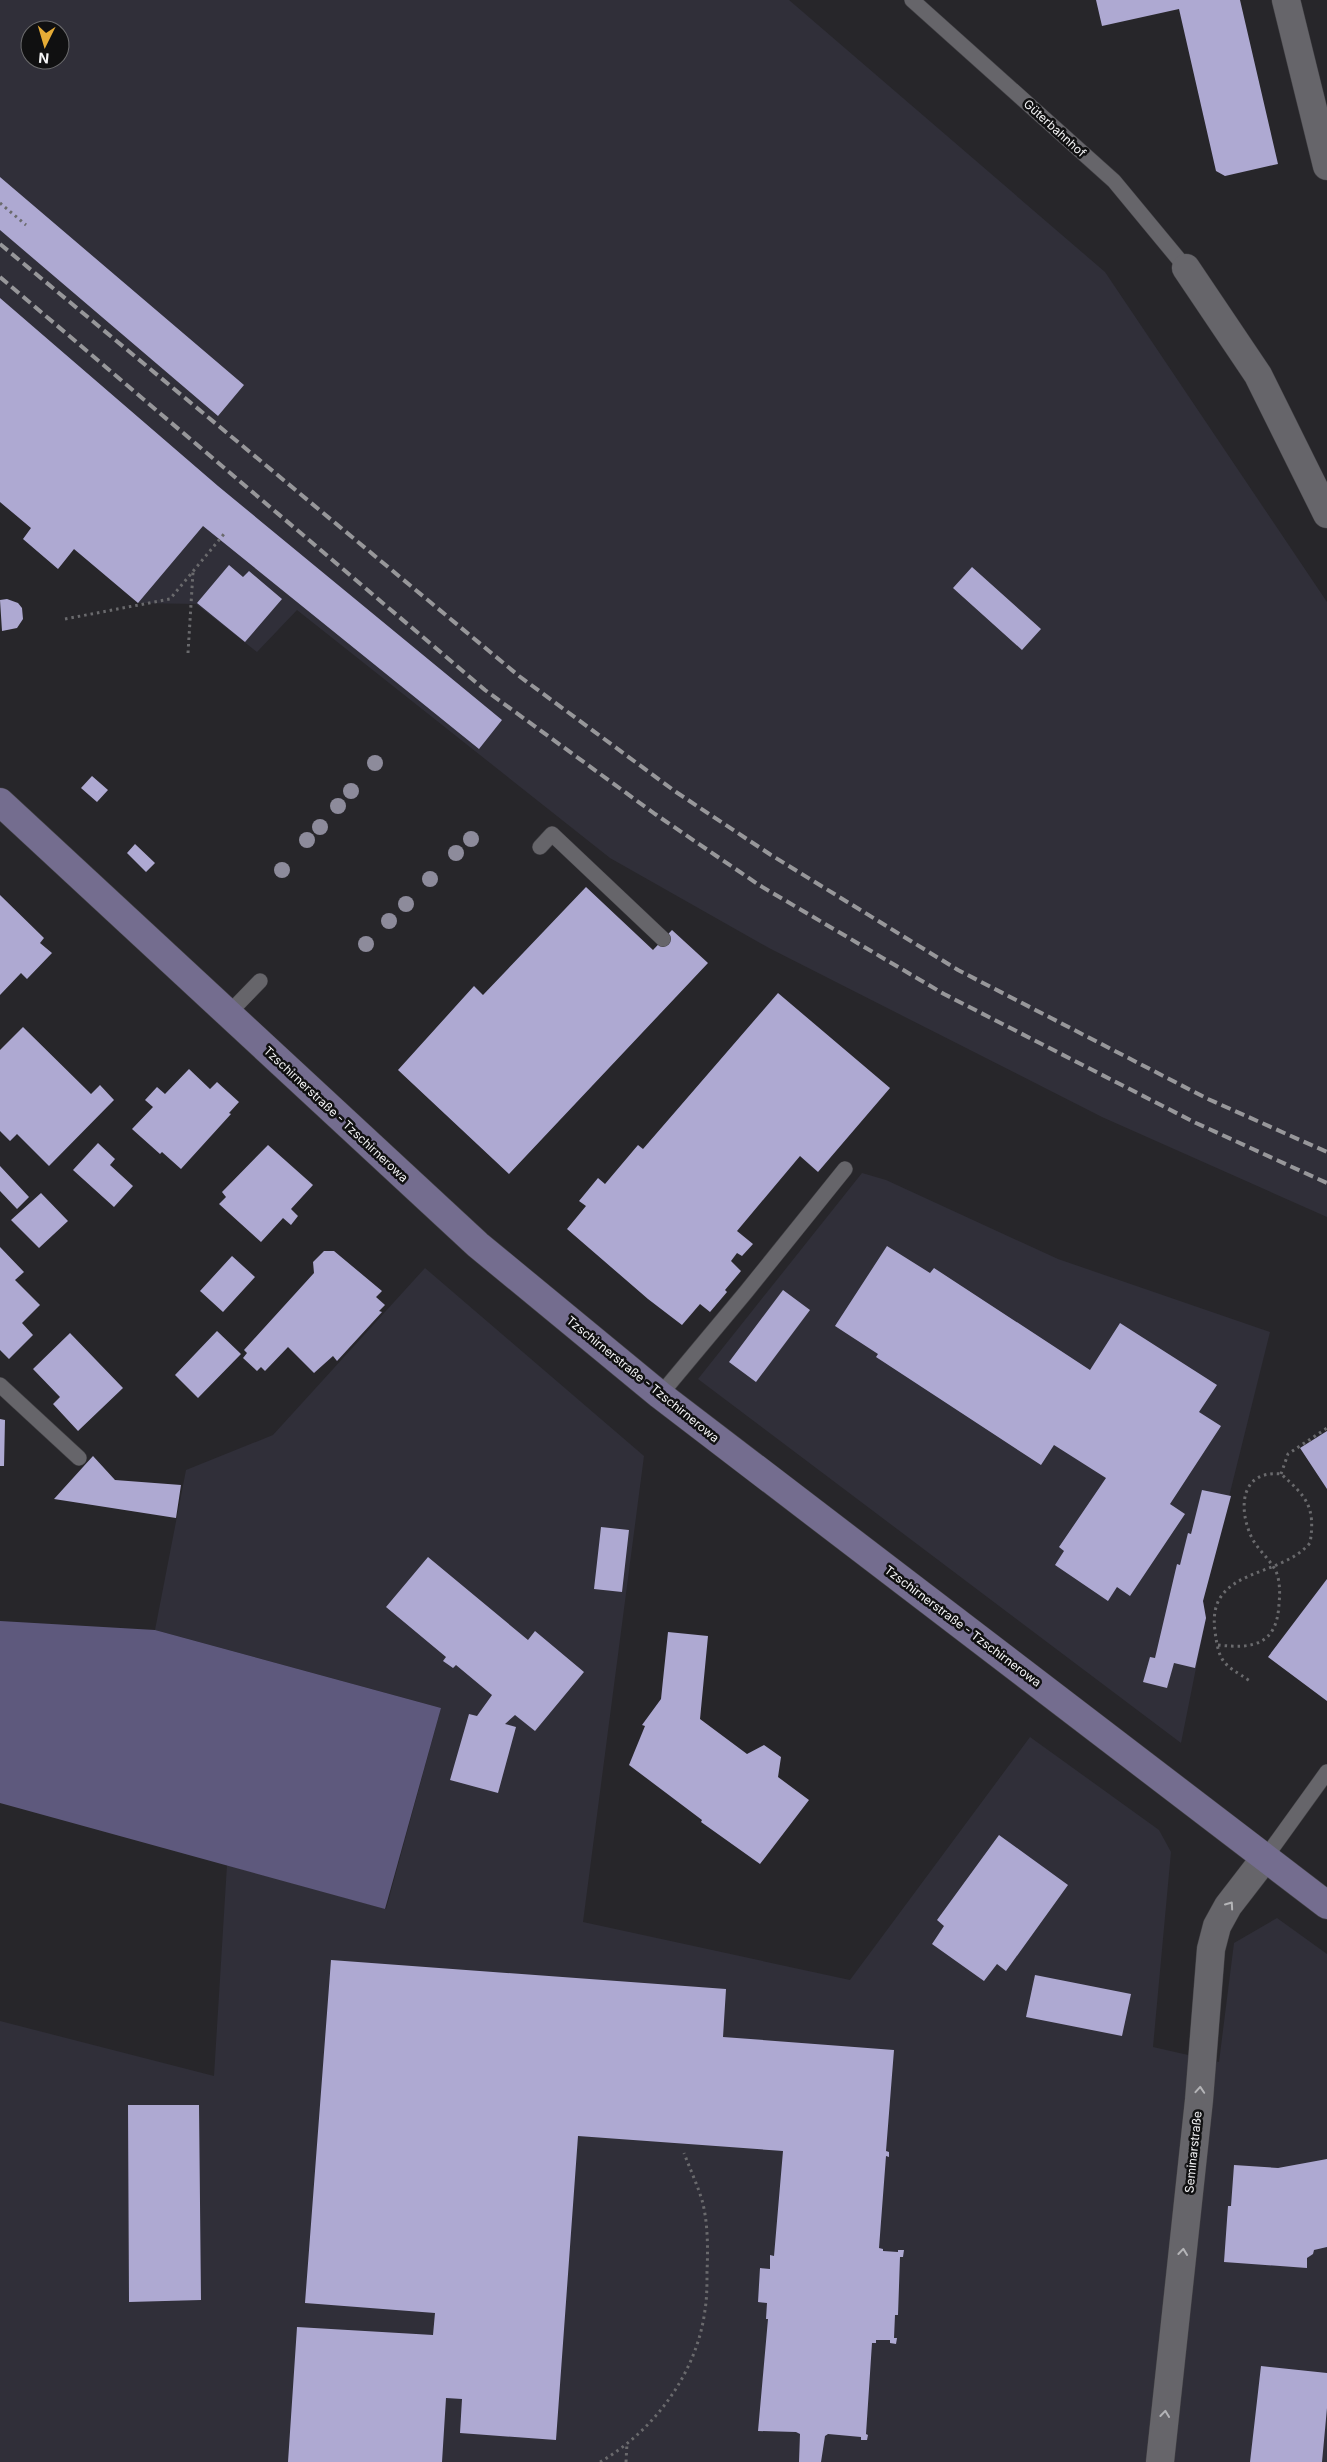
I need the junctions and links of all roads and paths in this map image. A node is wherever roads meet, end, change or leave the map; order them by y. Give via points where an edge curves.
1 (912, 0) edge
2 (1286, 0) edge
3 (1327, 166) edge
4 (0, 203) edge
5 (26, 225) dead end
6 (1186, 268) joint
7 (1327, 514) edge
8 (224, 534) dead end
9 (193, 572) junction
10 (65, 619) dead end
11 (188, 653) dead end
12 (0, 802) edge
13 (540, 847) dead end
14 (664, 939) dead end
15 (260, 981) dead end
16 (228, 1014) junction
17 (845, 1168) dead end
18 (0, 1385) edge
19 (660, 1395) junction
20 (1327, 1428) edge
21 (79, 1458) dead end
22 (1281, 1474) junction
23 (1273, 1566) junction
24 (1218, 1646) junction
25 (1250, 1682) dead end
26 (1327, 1772) edge
27 (1266, 1858) junction
28 (1327, 1905) edge
29 (684, 2153) dead end
30 (627, 2443) junction
31 (600, 2462) edge
32 (626, 2462) edge
33 (1160, 2462) edge

1 - 6 lane, Güterbahnhof via 1114,181
2 - 3 street
4 - 5 path
6 - 7 street via 1258,375
8 - 9 path
9 - 10 path via 170,599
9 - 11 path
12 - 16 street, Tzschirnerstraße - Tzschirnerowa
13 - 14 lane via 552,834
15 - 16 lane
16 - 19 street, Tzschirnerstraße - Tzschirnerowa via 478,1245
17 - 19 lane
18 - 21 lane
19 - 27 street, Tzschirnerstraße - Tzschirnerowa
20 - 22 path via 1288,1454
22 - 23 path via 1306,1498 1312,1530 1310,1543 1298,1555
22 - 23 path via 1261,1475 1254,1480 1248,1486 1244,1504 1252,1537
23 - 24 path via 1236,1582 1220,1597 1214,1615
23 - 24 path via 1279,1579 1280,1597 1275,1626 1269,1635 1254,1645
24 - 25 path via 1224,1664
26 - 27 lane
27 - 28 street, Tzschirnerstraße - Tzschirnerowa
33 -> 27 street, Seminarstraße via 1199,2100 1211,1949 1217,1926 1228,1906
29 - 30 path via 702,2201 705,2220 708,2248 705,2311 694,2356 675,2392
30 - 31 path
30 - 32 path

